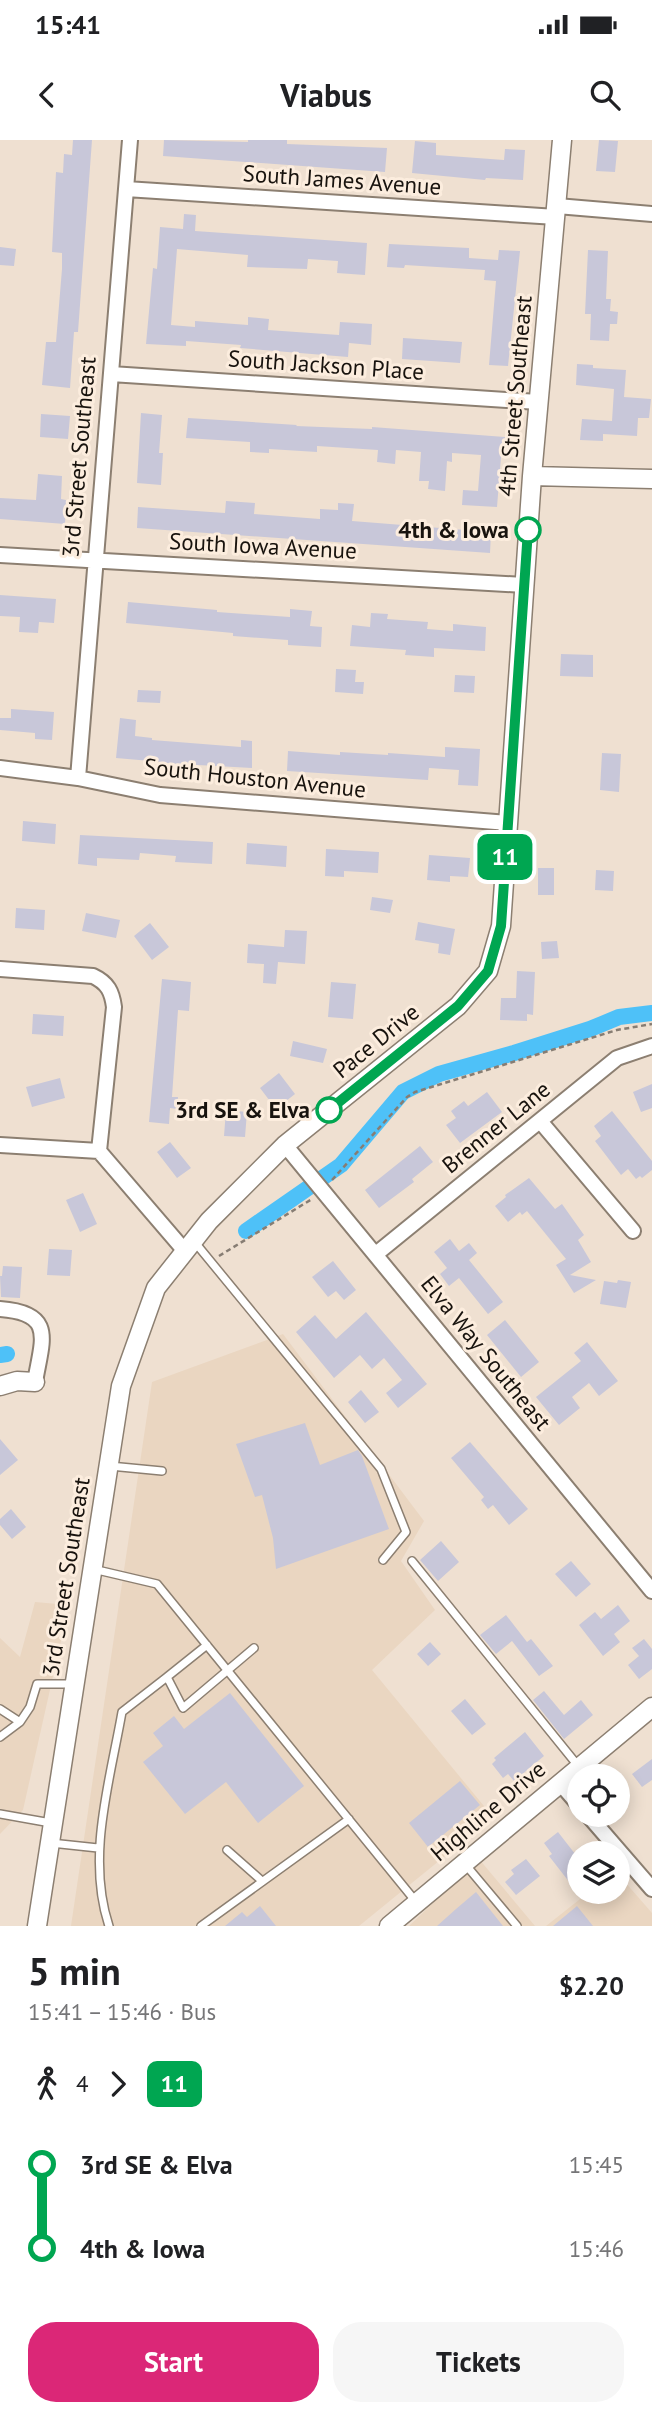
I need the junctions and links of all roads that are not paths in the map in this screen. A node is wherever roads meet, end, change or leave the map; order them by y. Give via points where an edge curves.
1 (130, 140) edge
2 (562, 140) edge
3 (126, 189) junction
4 (556, 212) junction
5 (652, 214) edge
6 (111, 374) junction
7 (538, 402) junction
8 (531, 476) junction
9 (652, 479) edge
10 (0, 555) edge
11 (96, 561) junction
12 (524, 585) junction
13 (0, 768) edge
14 (78, 778) junction
15 (508, 823) junction
16 (0, 970) edge
17 (652, 1046) edge
18 (540, 1121) junction
19 (0, 1145) edge
20 (285, 1145) junction
21 (99, 1151) junction
22 (633, 1231) dead end
23 (188, 1245) junction
24 (376, 1254) junction
25 (0, 1309) edge
26 (35, 1382) joint
27 (0, 1386) edge
28 (108, 1465) junction
29 (162, 1472) dead end
30 (383, 1560) dead end
31 (412, 1561) dead end
32 (92, 1569) junction
33 (652, 1591) edge
34 (207, 1645) junction
35 (254, 1648) dead end
36 (228, 1671) junction
37 (167, 1676) junction
38 (74, 1684) junction
39 (652, 1707) edge
40 (0, 1709) edge
41 (20, 1722) junction
42 (0, 1737) edge
43 (576, 1764) edge
44 (584, 1764) edge
45 (567, 1777) edge
46 (560, 1783) junction
47 (567, 1791) edge
48 (0, 1814) edge
49 (349, 1819) junction
50 (53, 1823) junction
51 (598, 1827) edge
52 (50, 1842) junction
53 (98, 1848) junction
54 (228, 1850) dead end
55 (464, 1864) junction
56 (262, 1881) junction
57 (652, 1889) edge
58 (417, 1903) junction
59 (37, 1926) edge
60 (109, 1926) edge
61 (201, 1926) edge
62 (389, 1926) edge
63 (517, 1926) edge

1 - 3 street, 3rd Street Southeast
2 - 4 street, 4th Street Southeast
3 - 4 street, South James Avenue
3 - 6 street, 3rd Street Southeast
4 - 5 street, South James Avenue
4 - 7 street, 4th Street Southeast
6 - 7 street, South Jackson Place
6 - 11 street, 3rd Street Southeast
7 - 8 street, 4th Street Southeast
8 - 9 street
8 - 12 street, 4th Street Southeast
10 - 11 street, South Iowa Avenue
11 - 12 street, South Iowa Avenue
11 - 14 street, 3rd Street Southeast
12 - 15 street, 4th Street Southeast
13 - 14 street, South Houston Avenue
14 - 15 street, South Houston Avenue via 160,795
15 - 20 street, Pace Drive via 501,926 488,971 458,1006
16 - 21 street via 93,976 112,992
17 - 18 street, Brenner Lane via 617,1058
18 - 22 street
18 - 24 street, Brenner Lane
19 - 21 street
20 - 23 street, Pace Drive
20 - 24 street, Elva Way Southeast
21 - 23 street
23 - 28 street, 3rd Street Southeast via 156,1288 121,1386
23 - 30 lane via 210,1261 381,1469 406,1532
24 - 33 street, Elva Way Southeast
25 - 26 street via 28,1313 41,1330
26 - 27 street
28 - 29 lane
28 - 32 street, 3rd Street Southeast
31 - 43 lane
32 - 34 lane via 157,1584
32 - 38 street, 3rd Street Southeast
34 - 36 lane
34 - 37 lane
35 - 36 lane
36 - 37 lane via 183,1708
36 - 49 lane
37 - 53 lane via 122,1712
38 - 41 lane via 37,1684
38 - 50 street, 3rd Street Southeast
39 - 44 street, Highline Drive
40 - 41 lane
41 - 42 lane
45 - 46 street, Highline Drive
46 - 47 street
46 - 55 street, Highline Drive
48 - 50 lane
49 - 56 lane
49 - 58 lane
50 - 52 street, 3rd Street Southeast
51 - 57 street
52 - 53 lane
52 - 59 street, 3rd Street Southeast
53 - 60 lane via 102,1907
54 - 56 lane
55 - 58 street, Highline Drive
55 - 63 lane
56 - 61 lane
58 - 62 street, Highline Drive

